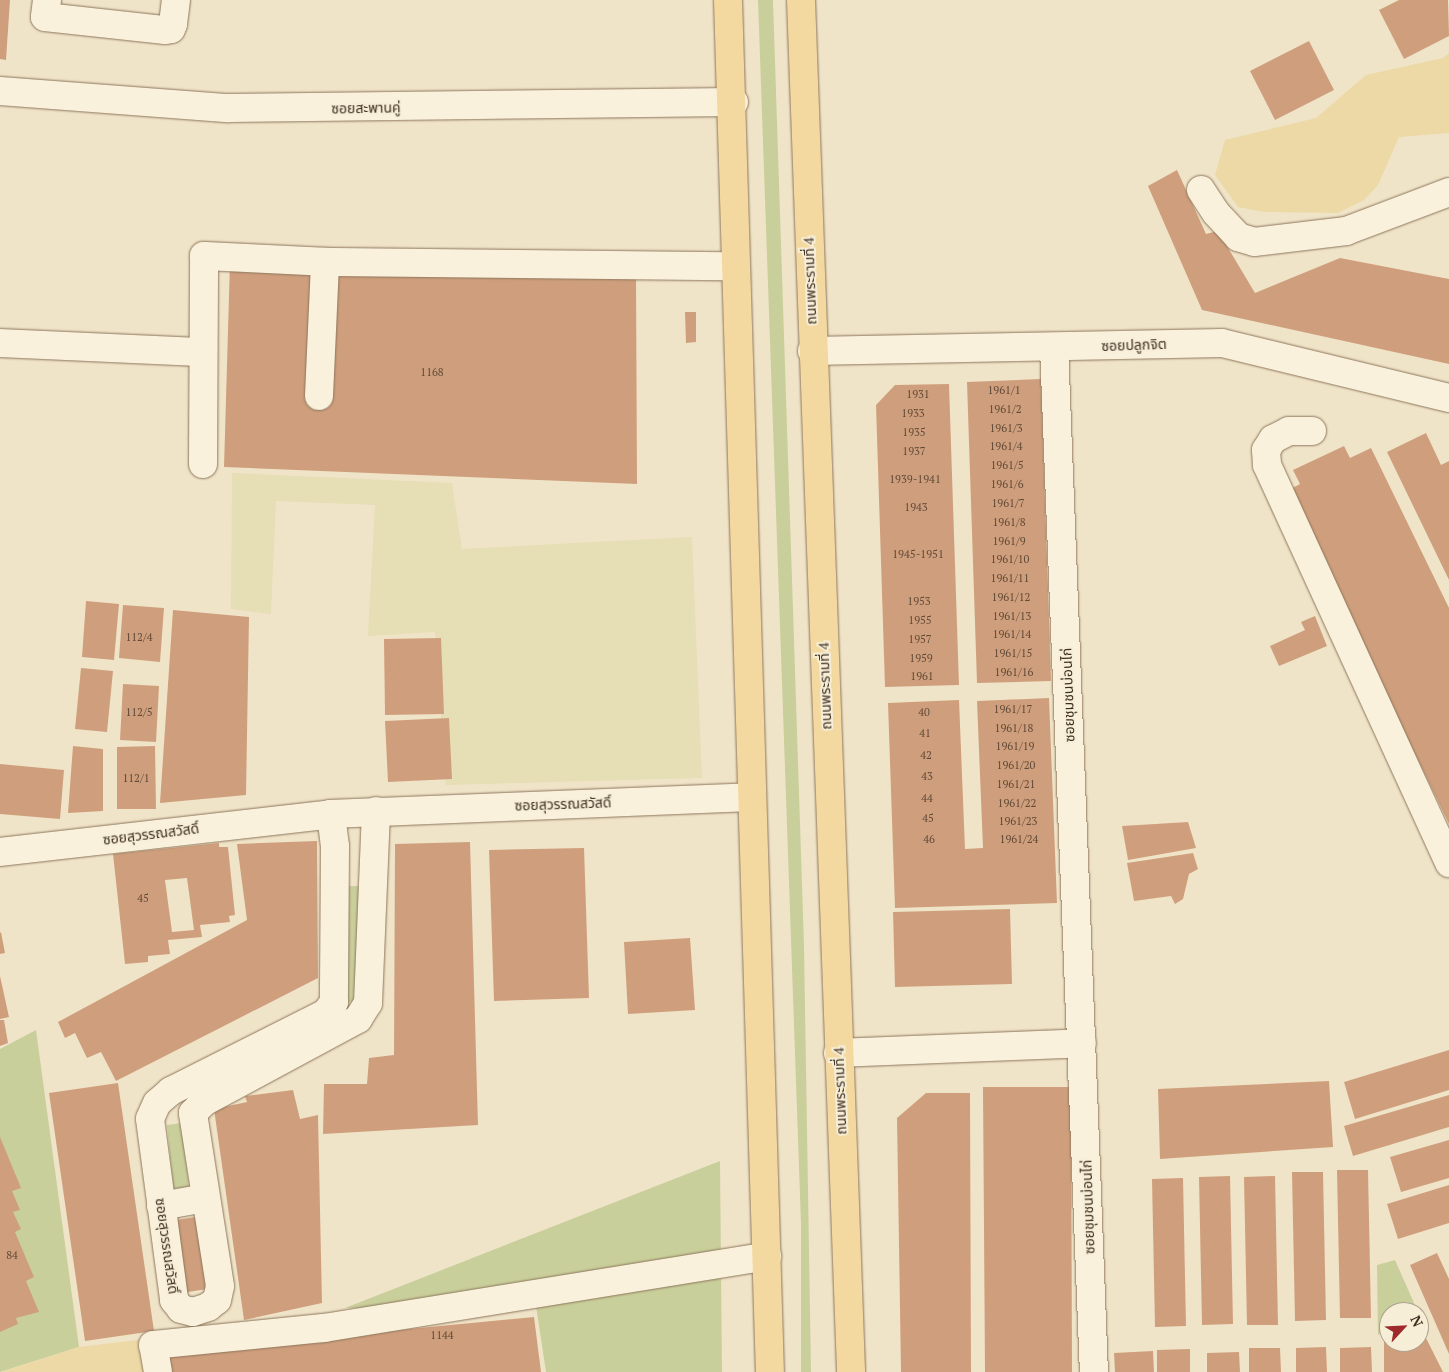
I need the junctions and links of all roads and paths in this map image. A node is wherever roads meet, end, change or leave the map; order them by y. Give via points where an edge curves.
1 (47, 0) edge
2 (176, 0) edge
3 (728, 0) edge
4 (801, 0) edge
5 (0, 90) edge
6 (734, 102) junction
7 (1201, 190) dead end
8 (1449, 192) edge
9 (324, 262) junction
10 (735, 266) junction
11 (0, 343) edge
12 (1054, 347) junction
13 (812, 351) junction
14 (202, 352) junction
15 (319, 396) dead end
16 (1449, 398) edge
17 (1312, 431) dead end
18 (203, 464) dead end
19 (750, 797) junction
20 (376, 811) junction
21 (331, 814) junction
22 (0, 852) edge
23 (1449, 863) edge
24 (330, 1007) junction
25 (353, 1022) junction
26 (1082, 1043) junction
27 (838, 1052) junction
28 (157, 1103) junction
29 (193, 1113) junction
30 (205, 1198) junction
31 (161, 1206) junction
32 (767, 1256) junction
33 (158, 1372) edge
34 (770, 1372) edge
35 (850, 1372) edge
36 (1094, 1372) edge

1 - 2 street via 44,17 165,30 171,29 173,24
3 - 6 main road
4 - 13 main road, ถนนพระรามที่ 4
5 - 6 street, ซอยสะพานคู่ via 228,108
6 - 10 main road
7 - 8 street via 1238,237 1254,242 1346,231
9 - 10 street
9 - 14 street via 204,256
9 - 15 street
10 - 19 main road
11 - 14 street
12 - 13 street, ซอยปลูกจิต
12 - 16 street, ซอยปลูกจิต via 1240,345
12 - 26 street, ซอยชุมชนบ่อนไก่
13 - 27 main road, ถนนพระรามที่ 4
14 - 18 street
17 - 23 street via 1289,431 1273,439 1266,450 1267,465
19 - 20 street, ซอยสุวรรณสวัสดิ์
19 - 32 main road
20 - 21 street, ซอยสุวรรณสวัสดิ์
20 - 25 street via 368,1003
21 - 22 street, ซอยสุวรรณสวัสดิ์
21 - 24 street via 336,990
24 - 25 street
24 - 28 street via 326,1013 171,1091
25 - 29 street via 204,1102
26 - 27 street
26 - 36 street, ซอยชุมชนบ่อนไก่
27 - 35 main road, ถนนพระรามที่ 4
28 - 29 street
28 - 31 street, ซอยสุวรรณสวัสดิ์ via 150,1118
29 - 30 street, ซอยสุวรรณสวัสดิ์
30 - 31 street
30 - 31 street, ซอยสุวรรณสวัสดิ์ via 220,1286 217,1300 208,1308 193,1312 181,1310 174,1300
32 - 33 street via 324,1328 153,1345
32 - 34 main road

